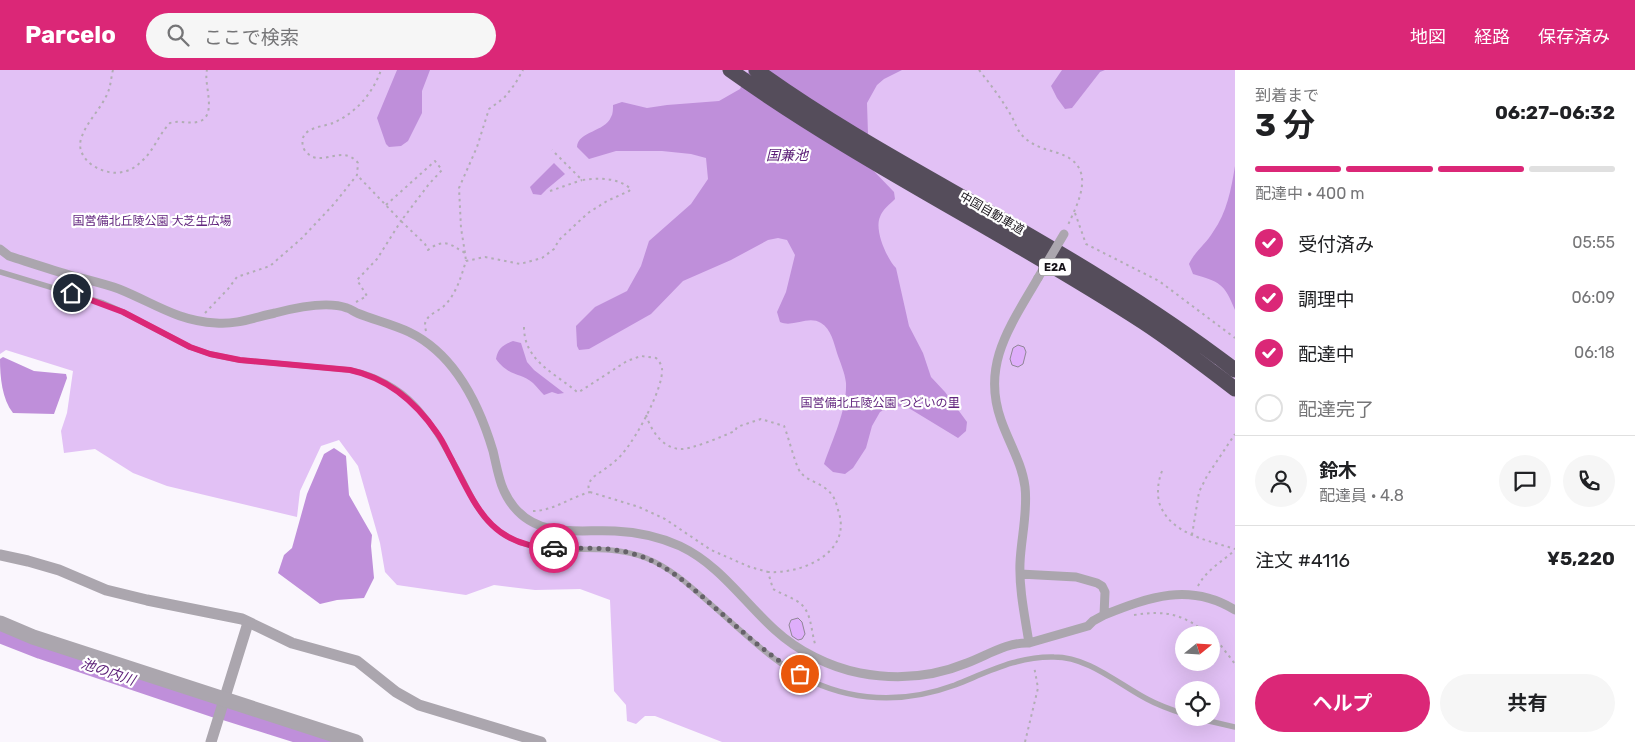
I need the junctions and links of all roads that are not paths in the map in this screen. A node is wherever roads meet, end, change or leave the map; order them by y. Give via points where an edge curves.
1 (730, 70) edge
2 (756, 70) edge
3 (870, 153) junction
4 (1064, 234) road end
5 (0, 249) edge
6 (0, 272) edge
7 (1235, 370) edge
8 (1235, 389) edge
9 (0, 555) edge
10 (1020, 574) junction
11 (1235, 610) edge
12 (1104, 614) junction
13 (248, 622) junction
14 (0, 623) edge
15 (1029, 643) junction
16 (224, 698) junction
17 (1175, 710) edge
18 (1220, 724) edge
19 (1235, 728) edge
20 (211, 742) edge
21 (356, 742) edge
22 (541, 742) edge

1 - 3 highway, 中国自動車道 / E2A via 815,128
2 - 3 highway, 中国自動車道 / E2A
3 - 7 highway, 中国自動車道 / E2A via 1094,274
3 - 8 highway, 中国自動車道 / E2A via 1144,323
4 - 10 street, bridge via 1007,331 995,366 996,403 1020,465 1025,489
5 - 15 street via 10,256 118,289 167,312 198,321 236,322 310,306 347,308 432,344 471,395 490,441 502,489 517,511 532,523 552,530 630,532 680,546 724,576 793,645 821,660 857,673 921,676 965,664 1009,645
6 - 17 lane via 103,303 210,354 240,360 350,370 381,380 406,396 422,412 438,434 485,518 499,532 520,544 540,548 607,549 648,558 674,572 759,646 811,681 867,697 898,699 924,695 1015,662 1057,657 1090,666 1148,700
9 - 13 street via 58,570 106,590 234,616
10 - 12 street via 1076,577 1097,582 1105,592
10 - 15 street
11 - 12 street via 1196,595 1166,595
12 - 15 street via 1088,626
13 - 16 street
13 - 22 street via 292,643 357,661 396,692 419,705
14 - 16 street
16 - 20 street
16 - 21 street
18 - 19 lane

